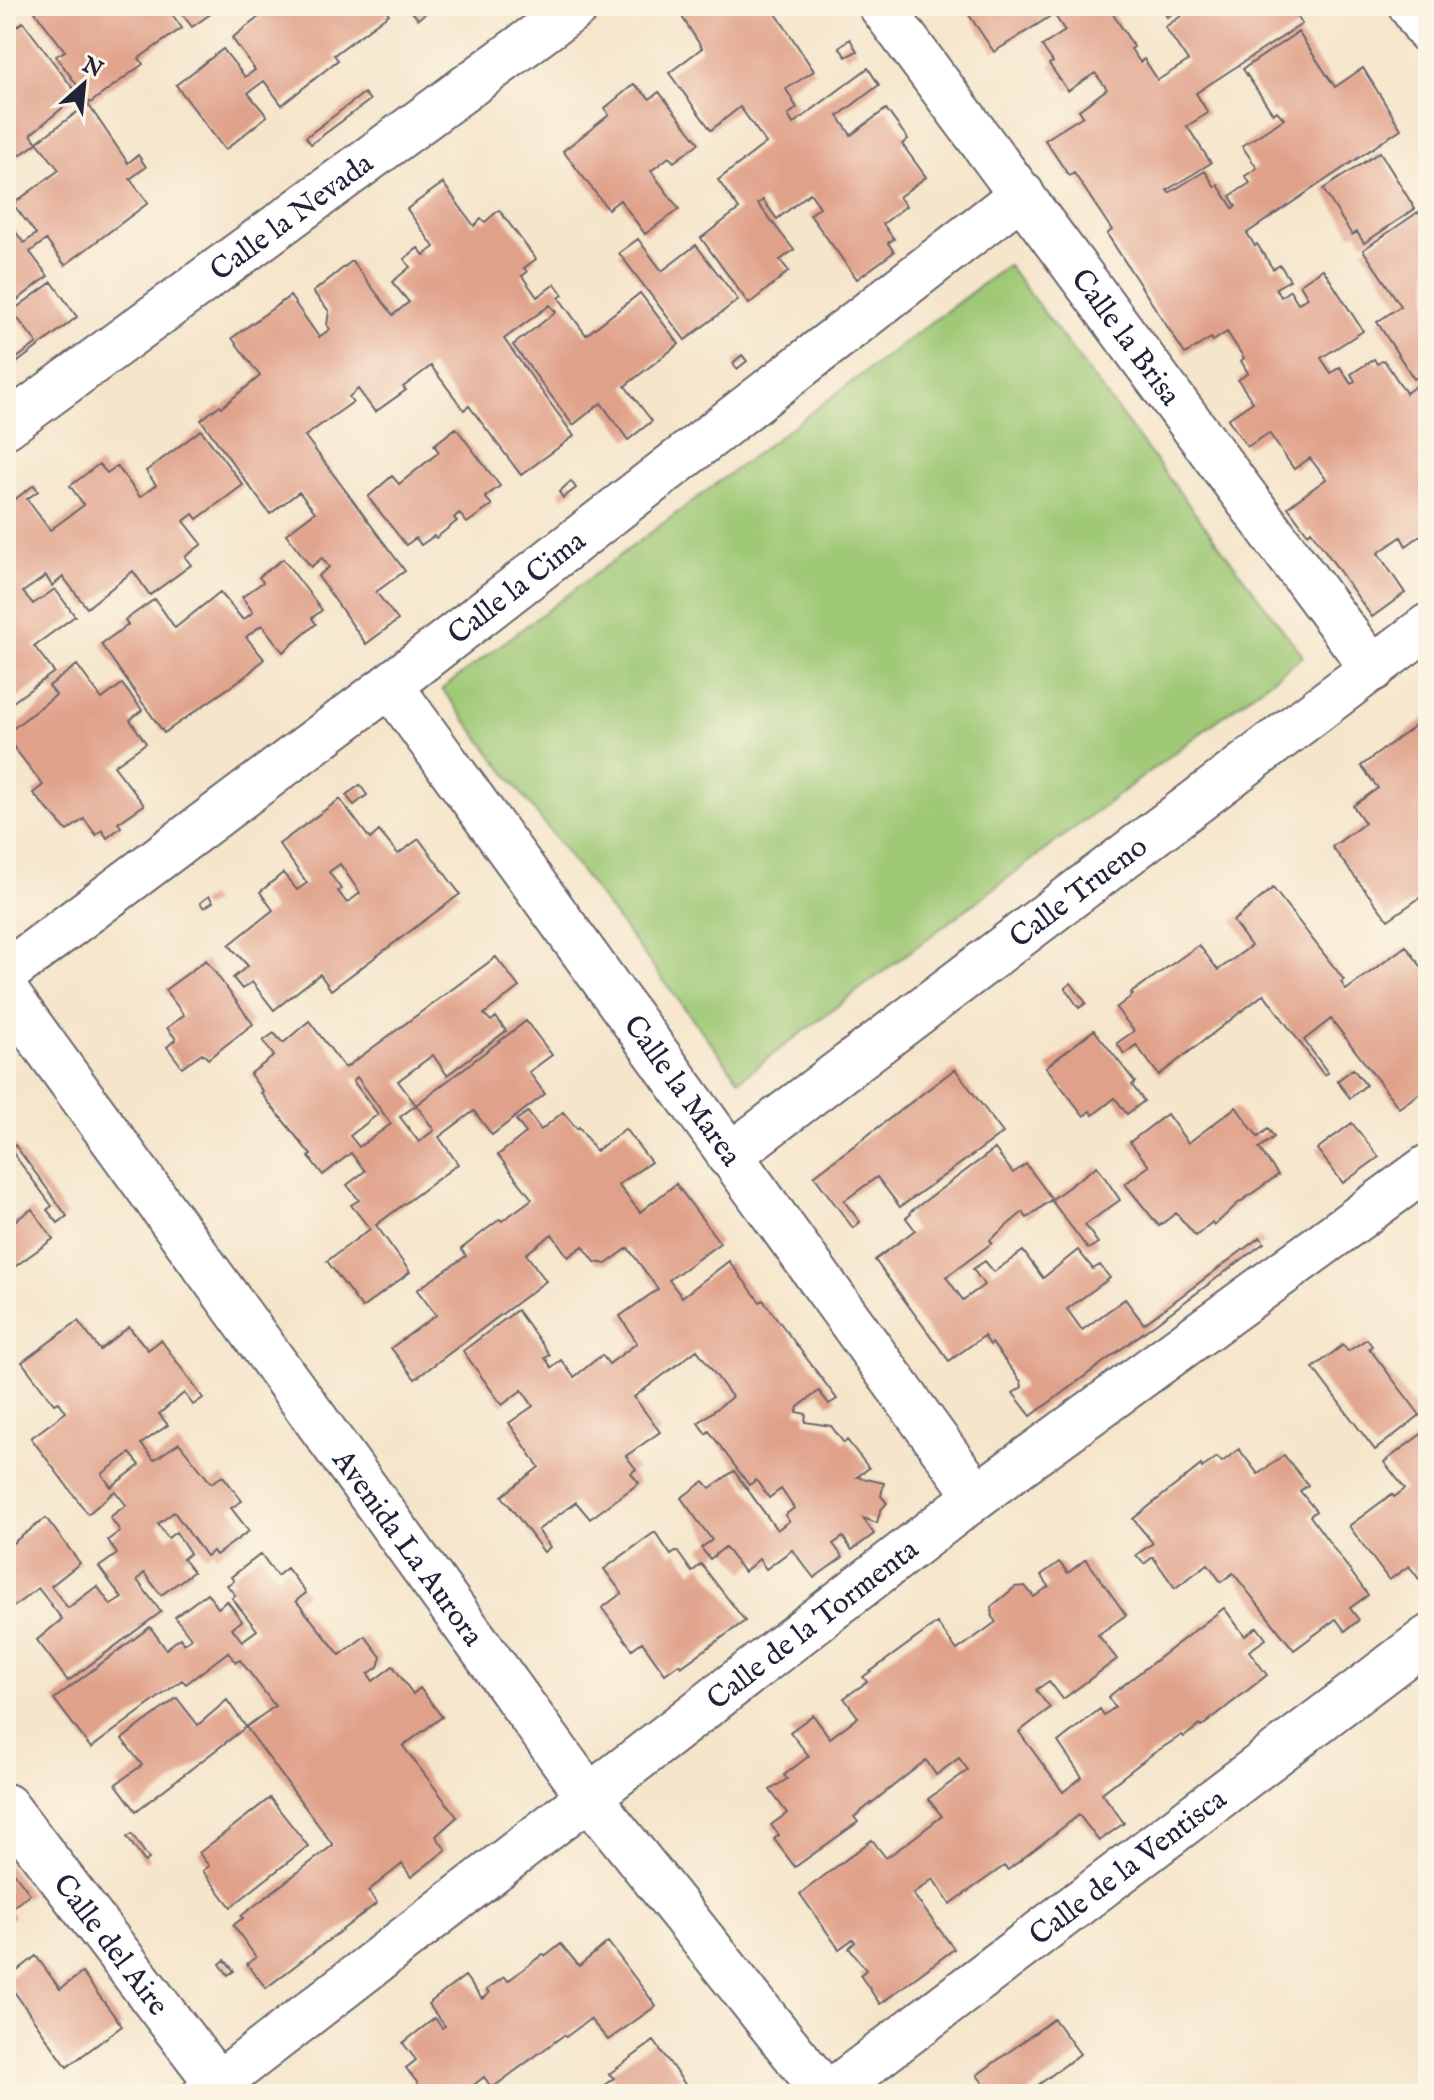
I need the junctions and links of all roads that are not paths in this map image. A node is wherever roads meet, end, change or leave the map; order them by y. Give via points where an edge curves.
1 (577, 6) edge
2 (881, 6) edge
3 (1411, 6) edge
4 (1428, 31) edge
5 (1022, 194) junction
6 (6, 426) edge
7 (1428, 626) edge
8 (1373, 669) junction
9 (390, 685) junction
10 (6, 973) edge
11 (6, 992) edge
12 (729, 1156) junction
13 (1428, 1167) edge
14 (977, 1496) junction
15 (1428, 1638) edge
16 (590, 1798) junction
17 (6, 1806) edge
18 (212, 2089) edge
19 (827, 2094) edge

1 - 6 street, Calle la Nevada
2 - 5 street, Calle la Brisa
3 - 4 street
5 - 8 street, Calle la Brisa
5 - 9 street, Calle la Cima
7 - 8 street, Calle Trueno
8 - 12 street, Calle Trueno
9 - 10 street, Calle la Cima
9 - 12 street, Calle la Marea
11 - 16 street, Avenida La Aurora
12 - 14 street, Calle la Marea
13 - 14 street, Calle de la Tormenta
14 - 16 street, Calle de la Tormenta
15 - 19 street, Calle de la Ventisca
16 - 18 street, Calle de la Tormenta
16 - 19 street, Avenida La Aurora
17 - 18 street, Calle del Aire

